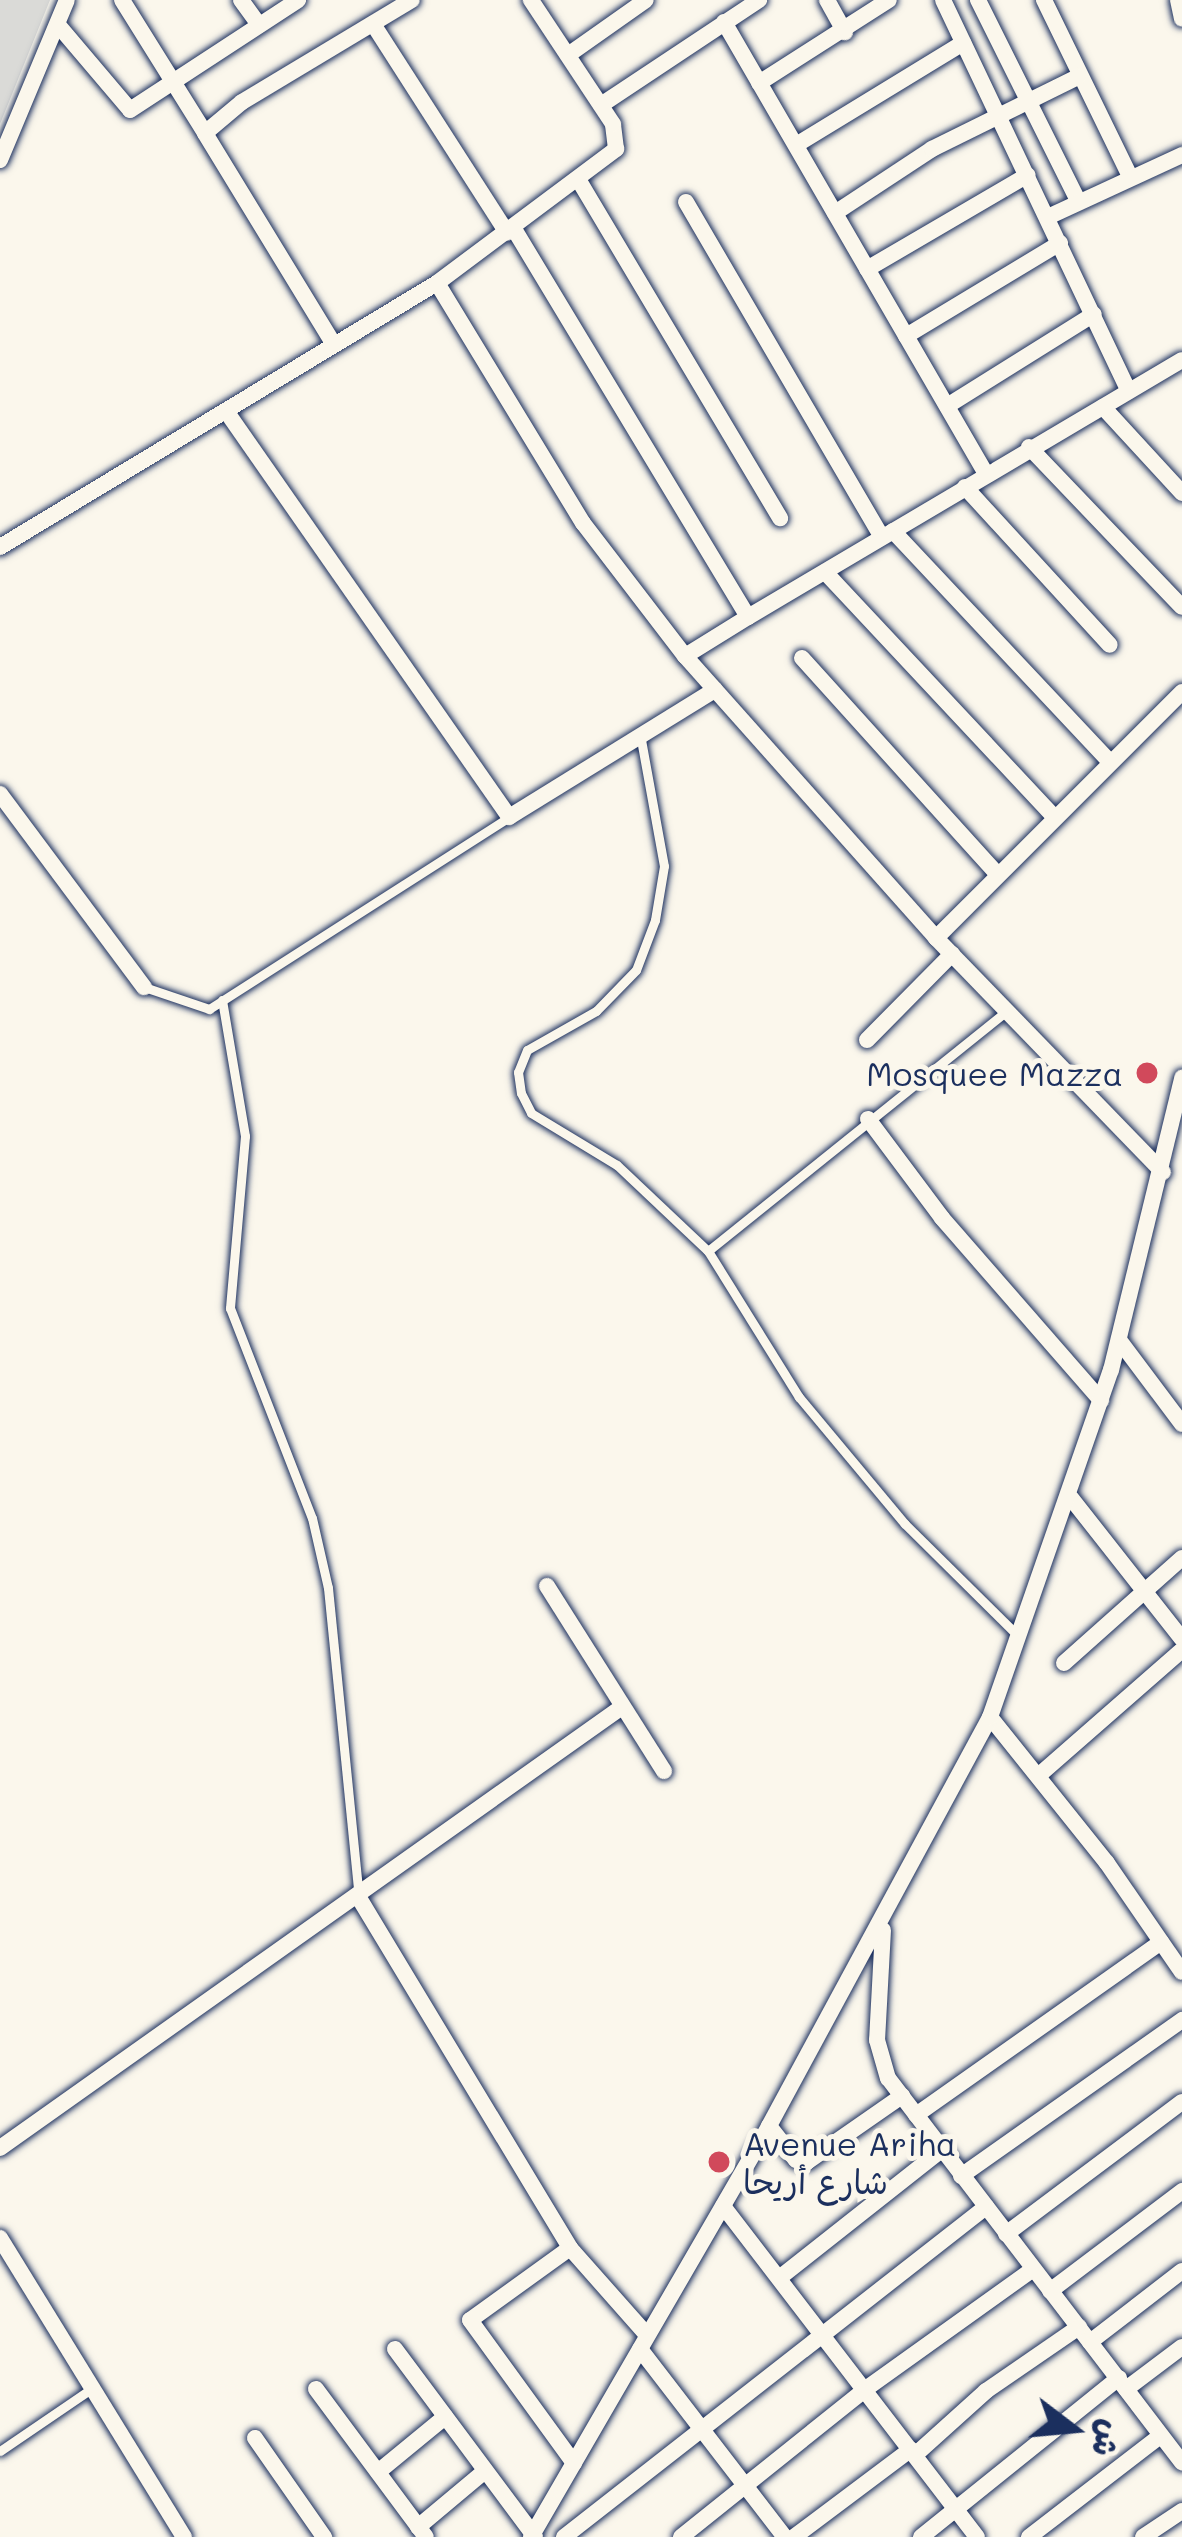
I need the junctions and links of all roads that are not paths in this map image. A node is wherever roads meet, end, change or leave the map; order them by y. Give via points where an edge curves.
1 (67, 0) edge
2 (122, 0) edge
3 (241, 0) edge
4 (298, 0) edge
5 (412, 0) edge
6 (531, 0) edge
7 (646, 0) edge
8 (759, 0) edge
9 (827, 0) edge
10 (889, 0) edge
11 (943, 0) edge
12 (977, 0) edge
13 (1044, 0) edge
14 (1178, 0) edge
15 (1182, 19) edge
16 (724, 22) junction
17 (374, 24) junction
18 (58, 25) junction
19 (259, 25) junction
20 (844, 32) junction
21 (963, 43) junction
22 (568, 55) junction
23 (1078, 77) junction
24 (174, 82) junction
25 (759, 82) junction
26 (1027, 100) junction
27 (601, 105) junction
28 (999, 116) junction
29 (206, 134) junction
30 (796, 146) junction
31 (1053, 152) junction
32 (1182, 155) edge
33 (0, 160) edge
34 (1025, 170) junction
35 (1130, 176) junction
36 (578, 179) junction
37 (1078, 201) junction
38 (686, 202) dead end
39 (835, 213) junction
40 (1048, 217) junction
41 (510, 231) junction
42 (1060, 243) junction
43 (867, 269) junction
44 (437, 283) junction
45 (1094, 314) junction
46 (906, 336) junction
47 (333, 343) junction
48 (1182, 360) edge
49 (1130, 391) junction
50 (947, 406) junction
51 (1103, 406) junction
52 (226, 411) junction
53 (1029, 446) junction
54 (986, 474) junction
55 (964, 487) junction
56 (1182, 493) edge
57 (780, 518) dead end
58 (888, 534) junction
59 (0, 547) edge
60 (825, 572) junction
61 (1182, 607) edge
62 (748, 617) junction
63 (1110, 645) dead end
64 (686, 656) junction
65 (802, 658) dead end
66 (715, 690) junction
67 (1182, 692) edge
68 (640, 734) junction
69 (1110, 762) junction
70 (0, 794) edge
71 (509, 817) junction
72 (1054, 817) junction
73 (996, 873) junction
74 (936, 938) junction
75 (952, 954) junction
76 (145, 987) joint
77 (222, 1000) junction
78 (1007, 1011) junction
79 (867, 1040) dead end
80 (1182, 1078) edge
81 (868, 1119) junction
82 (1177, 1121) edge
83 (1163, 1172) junction
84 (708, 1251) junction
85 (1119, 1340) junction
86 (1101, 1400) junction
87 (1182, 1424) edge
88 (1071, 1498) junction
89 (1182, 1558) edge
90 (547, 1586) dead end
91 (1144, 1590) junction
92 (1182, 1639) edge
93 (1022, 1640) junction
94 (1182, 1650) edge
95 (1064, 1663) dead end
96 (622, 1707) junction
97 (990, 1717) junction
98 (664, 1771) dead end
99 (1038, 1776) junction
100 (359, 1898) junction
101 (883, 1923) junction
102 (1160, 1942) junction
103 (1182, 1972) edge
104 (1182, 2020) edge
105 (902, 2096) junction
106 (1182, 2102) edge
107 (916, 2115) junction
108 (770, 2126) junction
109 (0, 2148) edge
110 (941, 2150) junction
111 (961, 2176) junction
112 (1182, 2191) edge
113 (723, 2206) junction
114 (986, 2207) junction
115 (1006, 2234) junction
116 (0, 2238) edge
117 (570, 2248) junction
118 (1033, 2269) junction
119 (1182, 2271) edge
120 (783, 2275) junction
121 (1050, 2290) junction
122 (825, 2332) junction
123 (1085, 2335) junction
124 (644, 2342) junction
125 (1182, 2348) edge
126 (394, 2349) dead end
127 (1122, 2384) junction
128 (96, 2386) junction
129 (867, 2388) junction
130 (316, 2389) dead end
131 (445, 2417) junction
132 (706, 2434) junction
133 (255, 2438) dead end
134 (1170, 2439) edge
135 (0, 2451) edge
136 (913, 2452) junction
137 (574, 2463) junction
138 (1182, 2463) edge
139 (485, 2470) junction
140 (378, 2472) junction
141 (746, 2485) junction
142 (956, 2511) junction
143 (1182, 2511) edge
144 (422, 2532) edge
145 (533, 2536) edge
146 (184, 2537) edge
147 (324, 2537) edge
148 (564, 2537) edge
149 (681, 2537) edge
150 (789, 2537) edge
151 (921, 2537) edge
152 (977, 2537) edge
153 (1029, 2537) edge
154 (1143, 2537) edge

1 - 18 street
2 - 24 street
3 - 19 street
4 - 19 street
5 - 17 street
6 - 22 street
7 - 22 street
8 - 16 street
9 - 20 street
10 - 20 street
11 - 21 street
12 - 26 street
13 - 23 street
14 - 15 street
16 - 25 street
16 - 27 street
17 - 29 street via 242,102
17 - 41 street
18 - 24 street via 123,109
18 - 33 street
19 - 24 street
20 - 25 street
21 - 28 street
21 - 30 street
22 - 27 street
23 - 26 street
23 - 35 street
24 - 29 street
25 - 30 street
26 - 28 street
26 - 31 street
27 - 36 street via 619,144
28 - 34 street
28 - 39 street
29 - 47 street
30 - 39 street
31 - 34 street
31 - 37 street
32 - 35 street
34 - 40 street
34 - 43 street
35 - 37 street
36 - 41 street
36 - 57 street
37 - 40 street
38 - 58 street
39 - 43 street
40 - 42 street
41 - 44 street
41 - 62 street
42 - 45 street
42 - 46 street
43 - 46 street
44 - 47 street
44 - 64 street via 583,524
45 - 49 street
45 - 50 street
46 - 50 street
47 - 52 street
48 - 49 street
49 - 51 street
50 - 54 street
51 - 53 street
51 - 56 street
52 - 59 street
52 - 71 street
53 - 54 street
53 - 61 street
54 - 55 street
55 - 58 street
55 - 63 street
58 - 60 street
58 - 69 street
60 - 62 street
60 - 72 street
62 - 64 street
64 - 66 street
65 - 73 street
66 - 68 street
66 - 74 street
67 - 69 street
68 - 71 street
68 - 84 lane via 664,866 655,920 636,970 596,1011 527,1050 518,1072 531,1113 617,1165
69 - 72 street
70 - 76 street
71 - 77 lane
72 - 73 street
73 - 74 street
74 - 75 street
75 - 78 street
75 - 79 street
76 - 77 lane via 204,1009
77 - 100 lane via 245,1136 230,1308 312,1518 328,1588
78 - 81 lane
78 - 83 street
80 - 82 street
81 - 84 lane
81 - 86 street via 942,1218
82 - 83 street
83 - 85 street
84 - 93 lane via 799,1397 905,1523
85 - 86 street
85 - 87 street
86 - 88 street
88 - 91 street
88 - 93 street
89 - 91 street
90 - 96 street
91 - 92 street
91 - 95 street
93 - 97 street
94 - 99 street
96 - 98 street
96 - 100 street
97 - 99 street
97 - 101 street
99 - 102 street
100 - 109 street
100 - 117 street
101 - 105 street via 877,2040
101 - 108 street
102 - 103 street
102 - 107 street
104 - 111 street
105 - 107 street
105 - 108 street via 807,2162 796,2160
106 - 115 street
107 - 110 street
108 - 113 street
110 - 111 street
110 - 120 street
111 - 114 street
112 - 121 street
113 - 120 street
113 - 124 street
114 - 115 street
114 - 122 street
115 - 118 street
116 - 128 street
117 - 124 street
117 - 137 street via 470,2320
118 - 121 street
118 - 129 street
119 - 123 street
120 - 122 street
121 - 123 street
122 - 129 street
122 - 132 street
123 - 127 street
123 - 136 street via 986,2391
124 - 132 street
124 - 137 street
125 - 127 street
126 - 131 street
127 - 134 street
127 - 142 street
128 - 135 lane
128 - 146 street
129 - 136 street
129 - 141 street
130 - 140 street
131 - 139 street
131 - 140 street
132 - 141 street
132 - 148 street
133 - 147 street
134 - 138 street
134 - 153 street
136 - 142 street
136 - 150 street
137 - 145 street
139 - 144 street
139 - 145 street
140 - 144 street
141 - 149 street
141 - 150 street
142 - 151 street
142 - 152 street
143 - 154 street

